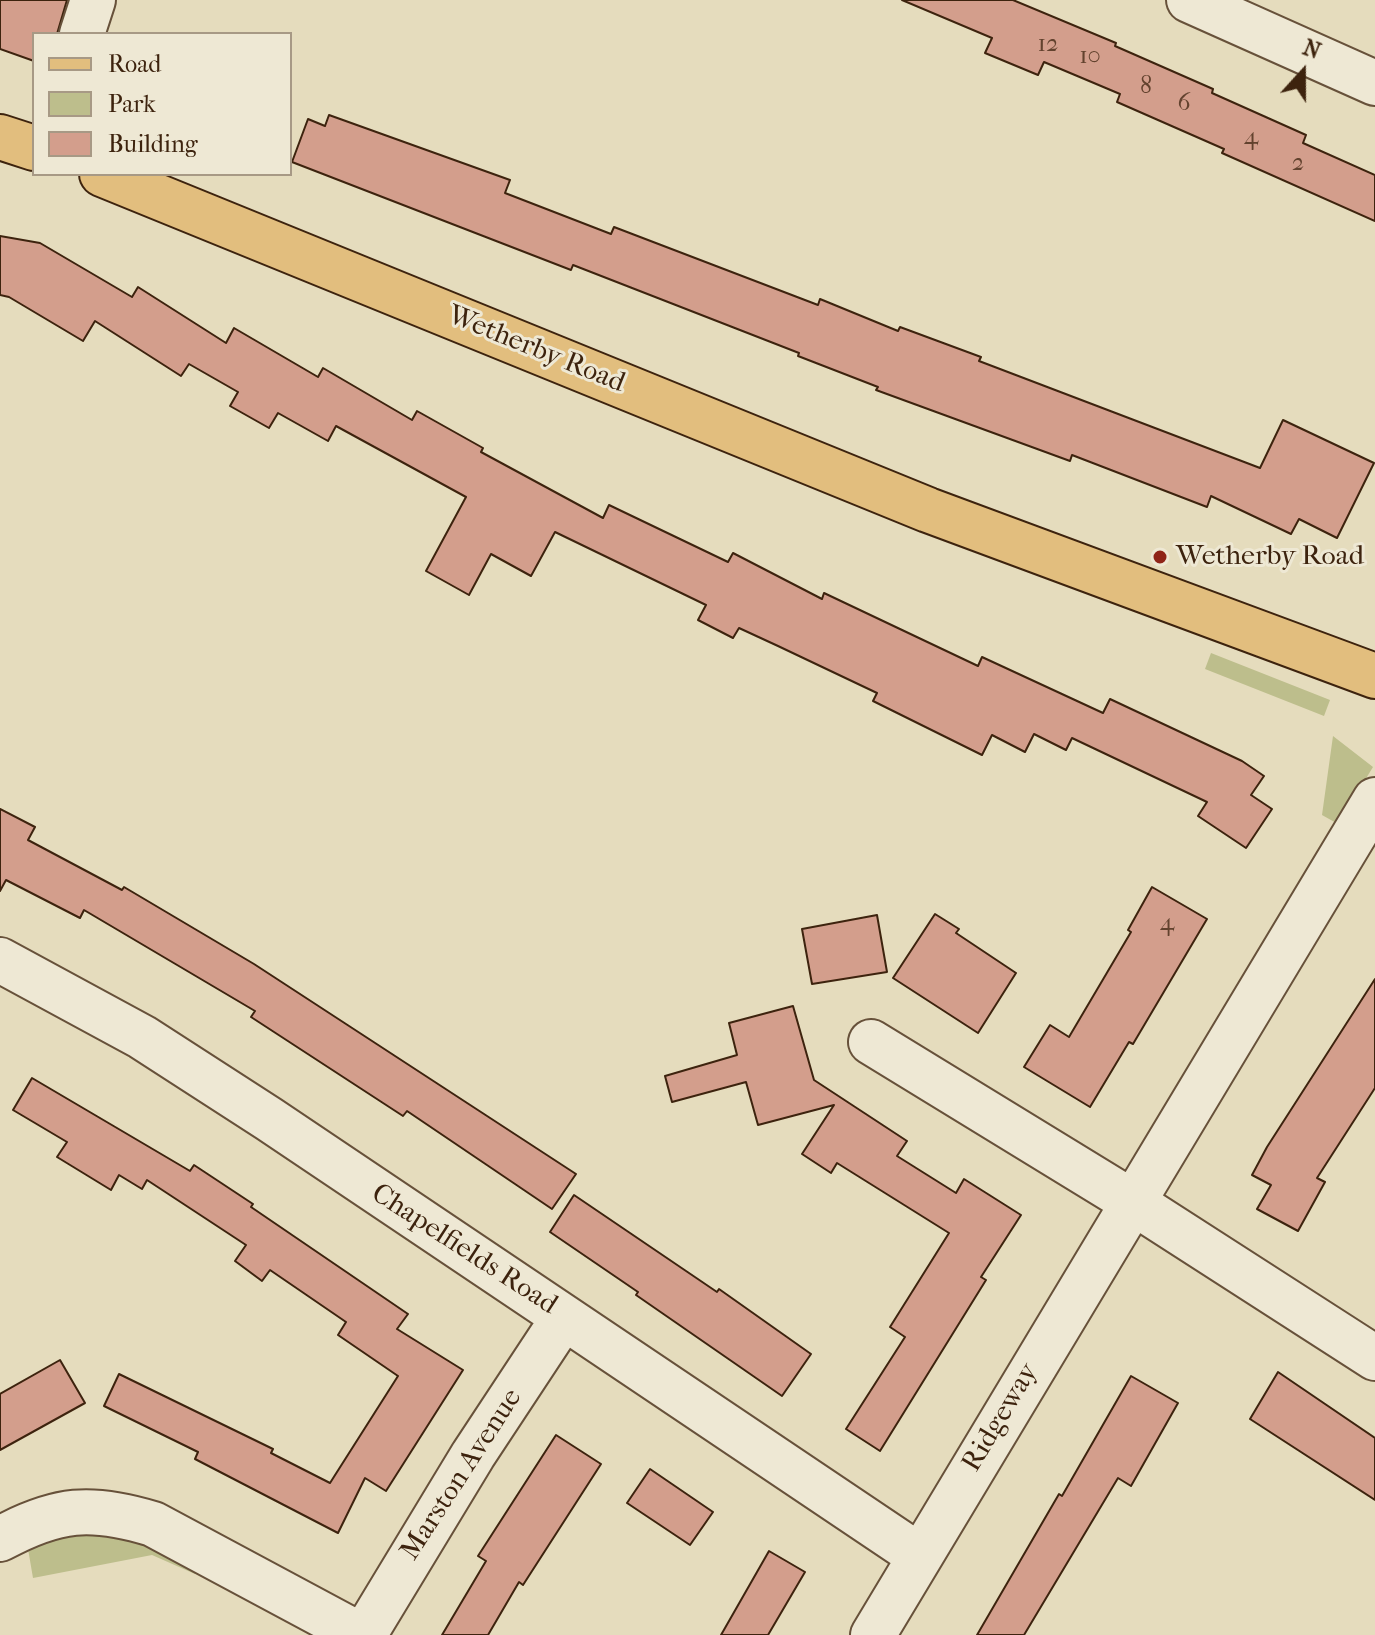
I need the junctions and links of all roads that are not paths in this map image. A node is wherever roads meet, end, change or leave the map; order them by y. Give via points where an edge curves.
1 (93, 0) edge
2 (1189, 0) edge
3 (83, 32) edge
4 (1375, 83) edge
5 (0, 137) edge
6 (32, 147) edge
7 (107, 176) edge
8 (1375, 676) edge
9 (1375, 800) edge
10 (0, 960) edge
11 (871, 1042) dead end
12 (1134, 1203) junction
13 (564, 1317) junction
14 (1375, 1358) edge
15 (0, 1539) edge
16 (918, 1555) junction
17 (362, 1635) edge
18 (873, 1635) edge

1 - 3 street
2 - 4 street
5 - 6 main road
7 - 8 main road, Wetherby Road via 928,510
9 - 12 street, Ridgeway
10 - 13 street, Chapelfields Road via 142,1037
11 - 12 street
12 - 14 street
12 - 16 street, Ridgeway
13 - 16 street, Chapelfields Road
13 - 17 street, Marston Avenue
15 - 17 street via 56,1514 90,1510 123,1515 153,1524
16 - 18 street, Ridgeway

